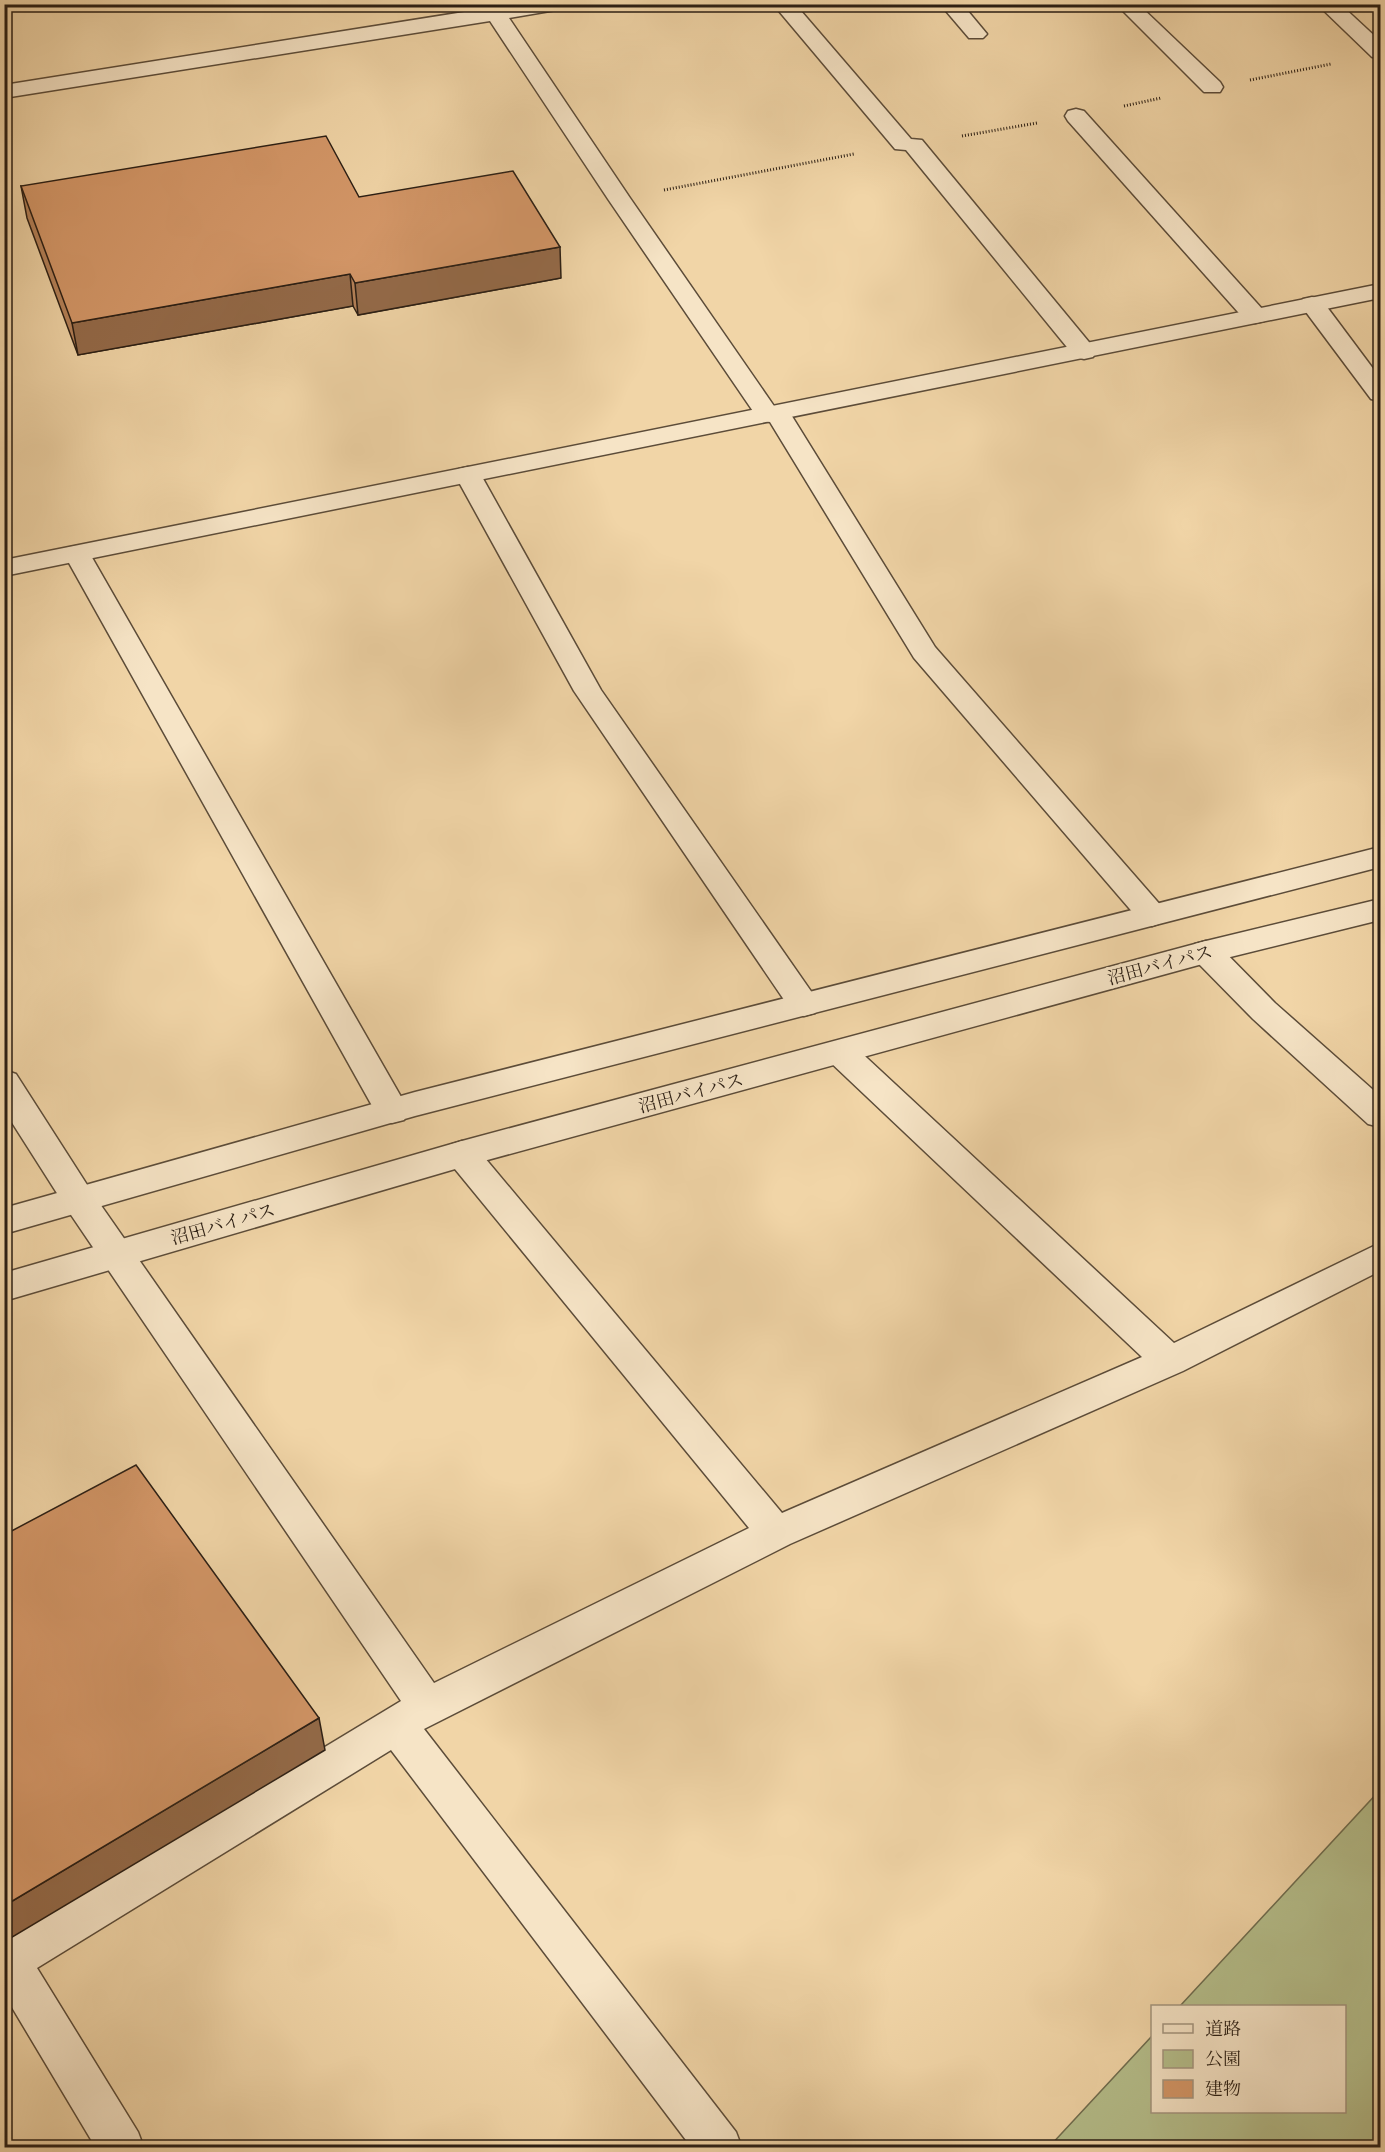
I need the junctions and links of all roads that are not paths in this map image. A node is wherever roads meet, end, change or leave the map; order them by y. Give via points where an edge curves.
1 (397, 4) edge
2 (556, 4) edge
3 (783, 4) edge
4 (950, 4) edge
5 (1126, 4) edge
6 (1328, 4) edge
7 (508, 10) edge
8 (413, 28) junction
9 (976, 34) dead end
10 (1380, 52) edge
11 (1212, 87) road end
12 (4, 92) edge
13 (1076, 116) road end
14 (1380, 291) edge
15 (1312, 304) junction
16 (1255, 316) junction
17 (1084, 352) junction
18 (1380, 394) edge
19 (773, 414) junction
20 (468, 475) junction
21 (77, 554) junction
22 (4, 568) edge
23 (1380, 857) edge
24 (1380, 910) edge
25 (1152, 915) junction
26 (1206, 952) junction
27 (804, 1005) junction
28 (841, 1053) junction
29 (4, 1082) edge
30 (392, 1111) junction
31 (1380, 1115) edge
32 (462, 1154) junction
33 (79, 1200) junction
34 (4, 1221) edge
35 (117, 1254) junction
36 (1380, 1256) edge
37 (4, 1287) edge
38 (1170, 1360) junction
39 (776, 1533) junction
40 (411, 1716) junction
41 (7, 1964) edge
42 (122, 2148) edge
43 (720, 2148) edge

1 - 8 street
2 - 7 street
3 - 17 street
4 - 9 street
5 - 11 street
6 - 10 street
7 - 8 street
7 - 19 street via 619,199
8 - 12 street
13 - 16 street
14 - 15 street
15 - 16 street
15 - 18 street
16 - 17 street
17 - 19 street
19 - 20 street
19 - 25 street via 924,652
20 - 21 street
20 - 27 street via 588,692
21 - 22 street
21 - 30 street
23 - 25 street
24 - 26 street, 沼田バイパス
25 - 27 street
26 - 28 street, 沼田バイパス
26 - 31 street via 1264,1011
27 - 30 street
28 - 32 street, 沼田バイパス
28 - 38 street
29 - 33 street
30 - 33 street
32 - 35 street, 沼田バイパス
32 - 39 street
33 - 34 street
33 - 35 street
35 - 37 street, 沼田バイパス
35 - 40 street
36 - 38 street
38 - 39 street
39 - 40 street
40 - 41 street
40 - 43 street
41 - 42 street

